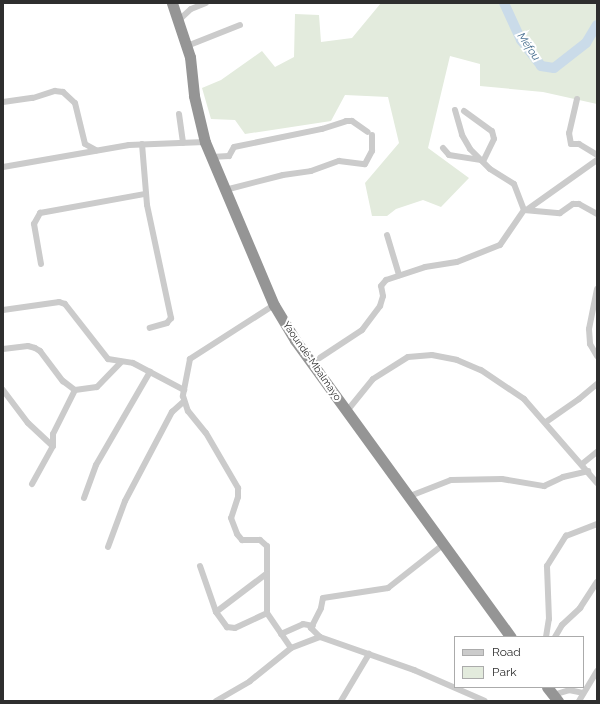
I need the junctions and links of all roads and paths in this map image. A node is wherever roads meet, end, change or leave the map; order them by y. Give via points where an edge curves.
1 (172, 3) edge
2 (206, 3) edge
3 (179, 20) junction
4 (240, 25) dead end
5 (186, 46) junction
6 (577, 99) dead end
7 (3, 102) edge
8 (455, 110) dead end
9 (464, 111) dead end
10 (179, 114) dead end
11 (205, 142) junction
12 (183, 143) junction
13 (142, 144) junction
14 (443, 148) dead end
15 (96, 150) junction
16 (597, 156) edge
17 (211, 157) junction
18 (597, 160) edge
19 (481, 161) junction
20 (3, 167) edge
21 (225, 190) junction
22 (145, 194) junction
23 (526, 210) junction
24 (597, 214) edge
25 (387, 235) dead end
26 (41, 264) dead end
27 (399, 275) junction
28 (597, 289) edge
29 (274, 305) junction
30 (3, 310) edge
31 (150, 328) dead end
32 (3, 349) edge
33 (597, 356) edge
34 (121, 362) junction
35 (312, 363) junction
36 (150, 372) junction
37 (597, 384) edge
38 (3, 390) edge
39 (75, 390) junction
40 (184, 390) junction
41 (184, 402) junction
42 (347, 412) junction
43 (546, 422) junction
44 (53, 446) junction
45 (597, 452) edge
46 (582, 464) junction
47 (588, 471) junction
48 (597, 483) edge
49 (32, 484) dead end
50 (410, 496) junction
51 (84, 498) dead end
52 (597, 524) edge
53 (444, 544) junction
54 (108, 547) dead end
55 (200, 566) dead end
56 (266, 574) junction
57 (597, 582) edge
58 (216, 612) junction
59 (267, 614) junction
60 (313, 626) junction
61 (281, 634) junction
62 (510, 636) edge
63 (546, 636) edge
64 (556, 636) edge
65 (320, 637) junction
66 (291, 648) junction
67 (369, 654) junction
68 (597, 671) edge
69 (583, 693) junction
70 (553, 694) edge
71 (216, 701) edge
72 (341, 701) edge
73 (485, 701) edge
74 (579, 701) edge

1 - 3 highway, Yaoundé-Mbalmayo
2 - 3 street via 191,9
3 - 5 highway, Yaoundé-Mbalmayo
4 - 5 street
5 - 11 highway, Yaoundé-Mbalmayo
6 - 16 street via 570,133 571,144 579,144
7 - 15 street via 34,98 55,91 62,92 75,103 85,144
8 - 19 street via 462,135
9 - 19 street via 492,131 494,139
10 - 12 street
11 - 12 street
11 - 17 highway, Yaoundé-Mbalmayo
12 - 13 street
13 - 15 street
13 - 22 street
14 - 19 street via 449,155
15 - 20 street
17 - 21 highway, Yaoundé-Mbalmayo
17 - 21 street via 229,156 234,146 322,129 346,120 370,133 372,151 365,164 339,161 311,171 283,175
18 - 23 street
19 - 23 street via 514,184
21 - 29 highway, Yaoundé-Mbalmayo
22 - 26 street via 40,213 34,224
22 - 31 street via 171,318 167,323
23 - 24 street via 560,213 573,204 579,204
23 - 27 street via 500,245 457,262 425,266
25 - 27 street
27 - 35 street via 382,283 380,306 362,330
28 - 33 street via 589,330 590,344
29 - 35 highway, Yaoundé-Mbalmayo
29 - 40 street via 194,356 188,367
30 - 34 street via 59,302 65,304 103,356 114,362
32 - 39 street via 28,346 35,348 63,381
34 - 36 street via 133,363
34 - 39 street via 97,387
35 - 42 highway, Yaoundé-Mbalmayo
36 - 40 street
36 - 51 street via 96,465
37 - 43 street
38 - 44 street via 28,423
39 - 44 street via 53,434
40 - 41 street
41 - 54 street via 172,412 125,501
41 - 56 street via 206,433 238,488 231,518 237,534 242,540 260,540 267,546
42 - 43 street via 372,379 408,357 432,355 457,360 487,374 524,399
42 - 50 highway, Yaoundé-Mbalmayo
43 - 46 street
44 - 49 street
45 - 46 street
46 - 47 street
47 - 48 street
47 - 50 street via 563,477 544,486 502,479 451,480
50 - 53 highway, Yaoundé-Mbalmayo
52 - 63 street via 566,536 547,566 549,614
53 - 60 street via 388,588 323,598
53 - 62 highway, Yaoundé-Mbalmayo
55 - 58 street
56 - 58 street
56 - 59 street
57 - 64 street via 580,608 562,625
58 - 59 street via 222,624 235,628
59 - 61 street
60 - 61 street via 303,624
60 - 65 street via 311,628
61 - 66 street
65 - 66 street
65 - 67 street
66 - 71 street via 250,681
67 - 72 street
67 - 73 street
68 - 69 street
69 - 70 street via 569,690
69 - 74 street

